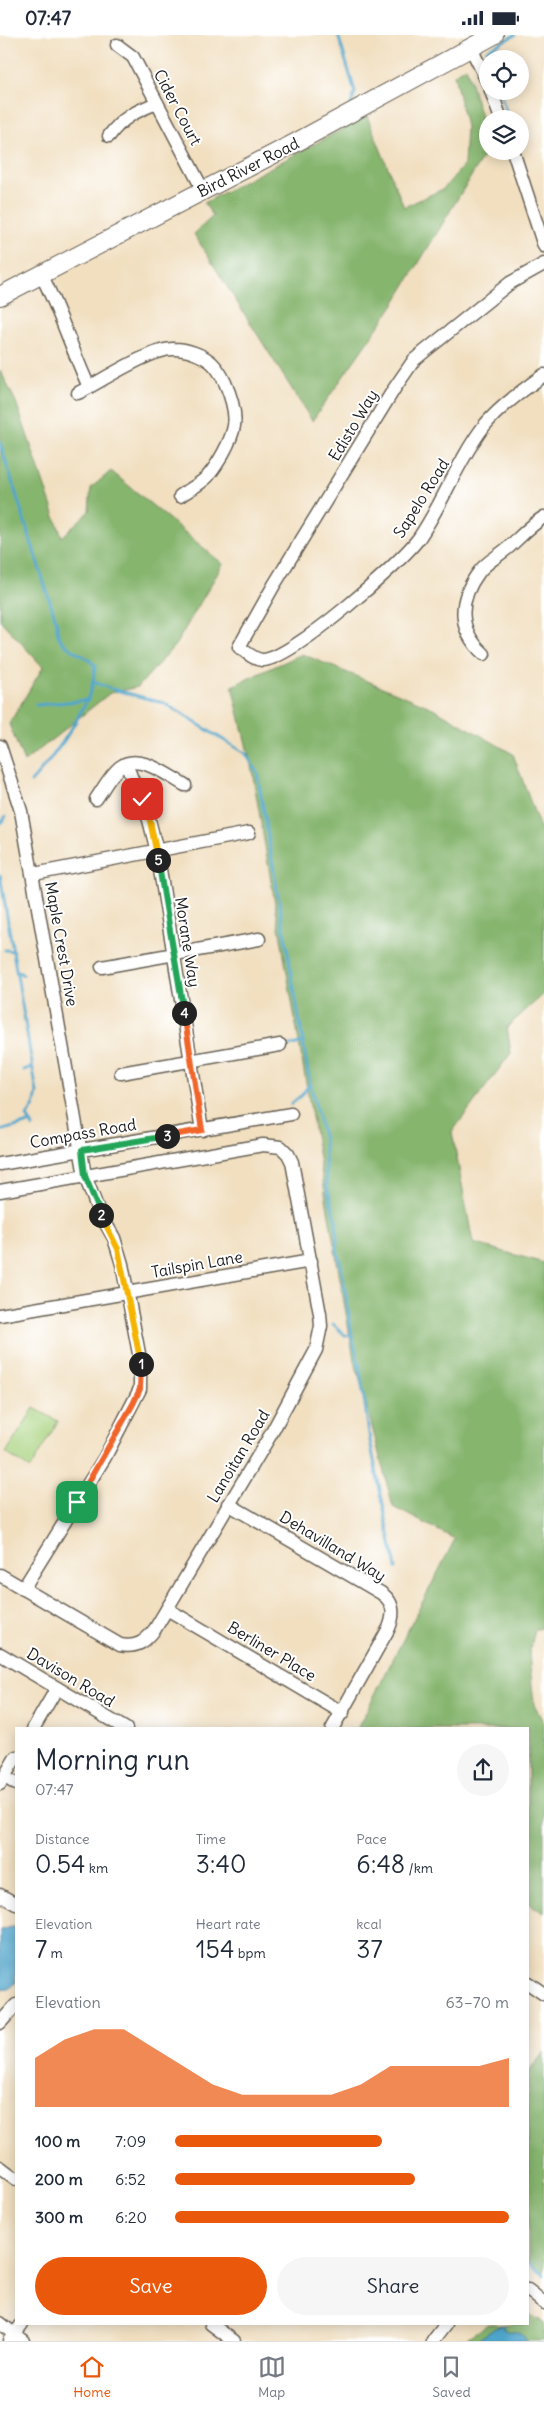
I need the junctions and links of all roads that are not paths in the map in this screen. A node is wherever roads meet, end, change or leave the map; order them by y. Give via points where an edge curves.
1 (494, 35) edge
2 (117, 45) dead end
3 (471, 48) junction
4 (479, 64) edge
5 (157, 103) junction
6 (109, 136) dead end
7 (516, 160) edge
8 (203, 190) junction
9 (544, 246) edge
10 (544, 264) edge
11 (41, 274) junction
12 (0, 296) edge
13 (544, 375) edge
14 (180, 496) dead end
15 (544, 517) edge
16 (239, 647) joint
17 (484, 654) dead end
18 (0, 747) edge
19 (126, 764) junction
20 (185, 785) dead end
21 (96, 799) dead end
22 (249, 833) dead end
23 (157, 851) junction
24 (34, 874) junction
25 (259, 939) dead end
26 (174, 955) junction
27 (102, 967) dead end
28 (280, 1045) dead end
29 (192, 1060) junction
30 (121, 1073) dead end
31 (290, 1114) dead end
32 (202, 1130) junction
33 (82, 1150) junction
34 (0, 1164) edge
35 (85, 1176) junction
36 (0, 1191) edge
37 (311, 1261) junction
38 (128, 1292) junction
39 (0, 1315) edge
40 (228, 1503) junction
41 (0, 1575) edge
42 (23, 1589) junction
43 (167, 1609) junction
44 (0, 1654) edge
45 (57, 1688) junction
46 (343, 1713) junction
47 (34, 1727) edge
48 (123, 1727) edge
49 (333, 1727) edge
50 (15, 1759) edge
51 (2, 1781) edge
52 (15, 1784) edge
53 (0, 1895) edge
54 (15, 1903) edge
55 (529, 1984) edge
56 (544, 1994) edge
57 (15, 2006) edge
58 (2, 2017) edge
59 (0, 2167) edge
60 (15, 2178) edge
61 (529, 2291) edge
62 (544, 2303) edge
63 (0, 2323) edge
64 (212, 2325) edge
65 (445, 2325) edge
66 (17, 2335) edge
67 (234, 2341) edge
68 (433, 2341) edge

1 - 3 street, Bird River Road
2 - 5 street, Cider Court via 133,57
3 - 4 street
3 - 8 street, Bird River Road
5 - 6 street via 126,117
5 - 8 street, Cider Court
7 - 9 street
8 - 11 street, Bird River Road
10 - 16 street, Edisto Way via 510,283 414,360
11 - 12 street, Bird River Road
11 - 14 street via 55,301 78,363 83,390 156,352 173,349 196,353 213,364 227,387 234,425 229,442 207,477
13 - 16 street, Sapelo Road via 484,427 418,539 400,561 322,626 280,655 256,659
15 - 17 street via 480,571 468,593 463,611 464,628 472,643
18 - 24 street, Maple Crest Drive via 21,811
19 - 20 street via 144,763
19 - 21 street via 118,769
19 - 23 street, Morane Way via 150,821
22 - 23 street
23 - 24 street
23 - 26 street, Morane Way
24 - 33 street, Maple Crest Drive
25 - 26 street
26 - 27 street
26 - 29 street, Morane Way
28 - 29 street
29 - 30 street
29 - 32 street, Morane Way
31 - 32 street, Compass Road
32 - 33 street, Compass Road
33 - 34 street, Compass Road
33 - 35 street, Maple Crest Drive
35 - 36 street, Lanoitan Road
35 - 37 street, Lanoitan Road via 277,1145 290,1156
35 - 38 street, Maple Crest Drive via 118,1249
37 - 38 street, Tailspin Lane
37 - 40 street, Lanoitan Road via 321,1326 316,1350 271,1434
38 - 39 street, Tailspin Lane
38 - 42 street, Maple Crest Drive via 140,1359 140,1389 105,1457
40 - 43 street, Lanoitan Road
40 - 46 street, Dehavilland Way via 389,1599 393,1612 389,1628
41 - 42 street, Lanoitan Road
42 - 43 street, Lanoitan Road via 113,1641 130,1647 149,1637
43 - 46 street, Berliner Place
44 - 45 street, Davison Road
45 - 47 street
45 - 48 street, Davison Road
46 - 49 street
50 - 51 street
51 - 52 street
53 - 54 street
55 - 56 street
57 - 58 street
59 - 60 street
61 - 62 street
63 - 66 street
64 - 67 street
65 - 68 street

